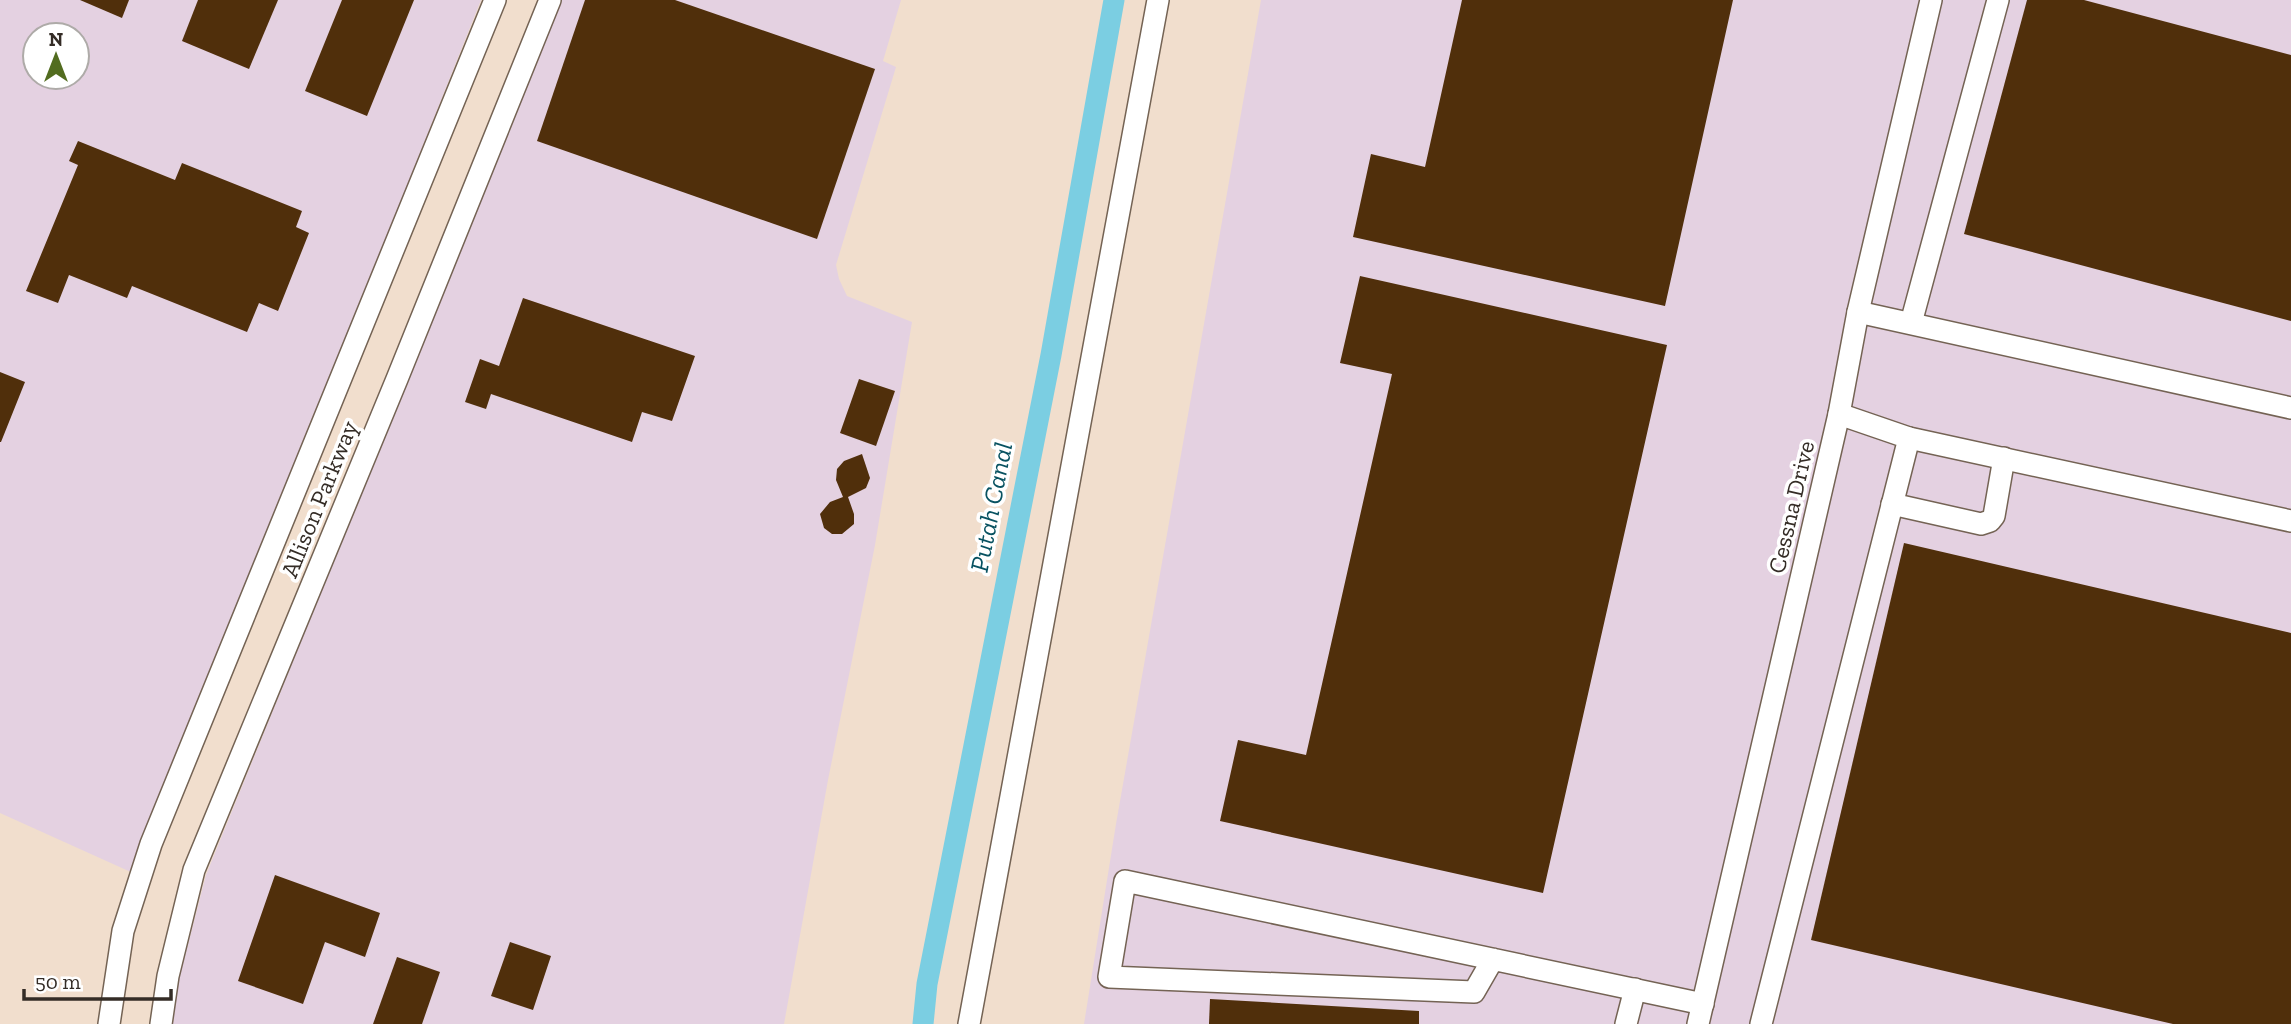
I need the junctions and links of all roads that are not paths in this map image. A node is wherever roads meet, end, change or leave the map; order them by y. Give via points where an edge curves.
1 (495, 0) edge
2 (550, 0) edge
3 (1158, 0) edge
4 (1931, 0) edge
5 (1998, 0) edge
6 (1858, 312) junction
7 (1911, 323) junction
8 (2291, 408) edge
9 (1839, 414) junction
10 (1909, 438) junction
11 (2004, 458) junction
12 (1892, 504) junction
13 (2291, 521) edge
14 (1493, 959) junction
15 (1635, 989) junction
16 (1700, 1014) edge
17 (109, 1024) edge
18 (161, 1024) edge
19 (970, 1024) edge
20 (1626, 1024) edge
21 (1762, 1024) edge

1 - 17 street, Allison Parkway via 151,844 123,931
2 - 18 street, Allison Parkway via 194,870
3 - 19 street
4 - 6 street, Cessna Drive
5 - 7 street
6 - 7 street
6 - 9 street, Cessna Drive
7 - 8 street
9 - 10 street
9 - 16 street, Cessna Drive
10 - 11 street
10 - 12 street
11 - 12 street via 1990,521 1981,524
11 - 13 street
12 - 21 street
14 - 14 street via 1125,881 1109,976 1474,992
14 - 15 street
15 - 16 street
15 - 20 street

